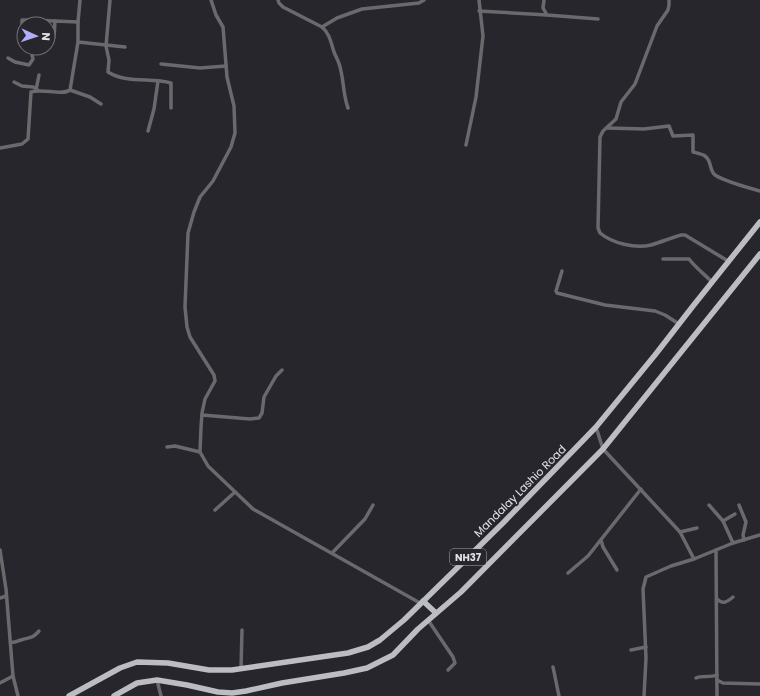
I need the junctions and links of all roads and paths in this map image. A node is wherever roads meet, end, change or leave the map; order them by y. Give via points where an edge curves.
1 (80, 0) edge
2 (110, 0) edge
3 (210, 0) edge
4 (278, 0) edge
5 (424, 0) edge
6 (479, 0) edge
7 (544, 0) edge
8 (669, 0) edge
9 (479, 11) junction
10 (547, 15) junction
11 (598, 19) dead end
12 (56, 21) edge
13 (78, 22) junction
14 (322, 27) junction
15 (78, 42) junction
16 (106, 46) junction
17 (125, 47) dead end
18 (32, 56) edge
19 (8, 58) dead end
20 (160, 64) dead end
21 (226, 66) junction
22 (39, 75) dead end
23 (158, 81) junction
24 (14, 82) dead end
25 (37, 90) junction
26 (70, 90) junction
27 (101, 104) dead end
28 (171, 108) dead end
29 (348, 108) dead end
30 (607, 128) junction
31 (148, 131) dead end
32 (466, 145) dead end
33 (0, 148) edge
34 (760, 191) edge
35 (760, 222) edge
36 (760, 254) edge
37 (662, 258) dead end
38 (728, 261) junction
39 (562, 270) dead end
40 (712, 282) junction
41 (679, 324) junction
42 (282, 370) dead end
43 (202, 415) junction
44 (596, 427) junction
45 (167, 447) dead end
46 (603, 449) junction
47 (200, 452) junction
48 (641, 490) junction
49 (235, 492) junction
50 (372, 505) dead end
51 (709, 505) dead end
52 (739, 505) dead end
53 (215, 510) dead end
54 (735, 514) dead end
55 (723, 522) junction
56 (697, 528) dead end
57 (680, 532) junction
58 (760, 535) edge
59 (602, 540) junction
60 (744, 540) junction
61 (733, 543) junction
62 (0, 550) edge
63 (716, 550) junction
64 (332, 553) junction
65 (694, 559) junction
66 (617, 570) dead end
67 (568, 573) dead end
68 (6, 596) junction
69 (0, 598) edge
70 (733, 598) dead end
71 (717, 599) junction
72 (422, 602) junction
73 (436, 613) junction
74 (428, 620) junction
75 (242, 630) dead end
76 (39, 631) dead end
77 (11, 642) junction
78 (646, 647) junction
79 (631, 650) dead end
80 (553, 667) dead end
81 (241, 669) junction
82 (448, 670) dead end
83 (717, 675) junction
84 (13, 676) junction
85 (696, 678) dead end
86 (157, 680) junction
87 (717, 680) junction
88 (0, 683) edge
89 (760, 684) edge
90 (231, 694) edge
91 (18, 696) edge
92 (69, 696) edge
93 (114, 696) edge
94 (161, 696) edge
95 (559, 696) edge
96 (644, 696) edge
97 (717, 696) edge

1 - 13 street
2 - 16 street
3 - 21 street via 223,27
4 - 14 street via 283,7
5 - 14 street via 362,9 337,18
6 - 9 street
7 - 10 street via 543,8
8 - 30 street via 668,10 657,26 637,79 620,102 616,119
9 - 10 street
9 - 32 street via 483,36 476,97
10 - 11 street
12 - 13 street
13 - 15 street
14 - 29 street via 331,39 339,63
15 - 16 street
15 - 26 street
16 - 17 street
16 - 23 street via 108,72 125,78
18 - 19 street via 29,65
20 - 21 street via 200,68
21 - 43 street via 234,106 234,139 213,181 197,202 188,233 185,307 187,327 190,338 214,374 215,381 205,399
22 - 25 street
23 - 28 street via 171,83
23 - 31 street
24 - 25 street
25 - 26 street
25 - 33 street via 31,92 28,139 22,144
26 - 27 street
30 - 34 street via 644,129 668,126 673,136 694,135 693,152 710,162 710,169 715,175
30 - 38 street via 600,137 599,144 600,233 626,244 644,246 685,235
35 - 38 highway, Mandalay Lashio Road / NH37
36 - 46 highway, NH37
37 - 40 street via 689,259 693,266
38 - 40 highway, Mandalay Lashio Road / NH37
39 - 41 street via 557,294 605,305 655,311
40 - 41 highway, Mandalay Lashio Road / NH37
41 - 44 highway, Mandalay Lashio Road / NH37
42 - 43 street via 264,397 259,418
43 - 47 street
44 - 46 street
44 - 72 highway, Mandalay Lashio Road / NH37 via 509,518
45 - 47 street via 175,446
46 - 48 street
46 - 73 highway, NH37 via 461,592
47 - 49 street via 208,466
48 - 57 street
48 - 59 street
49 - 53 street
49 - 64 street via 253,509
50 - 64 street via 365,519
51 - 55 street
52 - 60 street via 746,522
54 - 55 street
55 - 61 street
56 - 57 street
57 - 65 street
58 - 60 street
59 - 66 street
59 - 67 street
60 - 61 street
61 - 63 street
62 - 68 street
63 - 65 street
63 - 71 street
64 - 72 street
65 - 78 street via 646,577 643,589
68 - 69 street
68 - 77 street
70 - 71 street via 723,603
71 - 83 street
72 - 73 highway
72 - 81 highway, Mandalay Lashio Road / NH37 via 392,630 358,651
73 - 74 highway, NH37
74 - 82 street via 453,657 455,663
74 - 90 highway, NH37 via 393,655 367,668
75 - 81 street
76 - 77 street via 30,638
77 - 84 street
78 - 79 street
78 - 96 street
80 - 95 street
81 - 92 highway, Mandalay Lashio Road / NH37 via 220,671 166,663 137,662 120,668
83 - 85 street
83 - 87 street
84 - 88 street
84 - 91 street
86 - 90 highway, NH37
86 - 93 highway, NH37 via 137,683
86 - 94 street
87 - 89 street via 723,683
87 - 97 street

